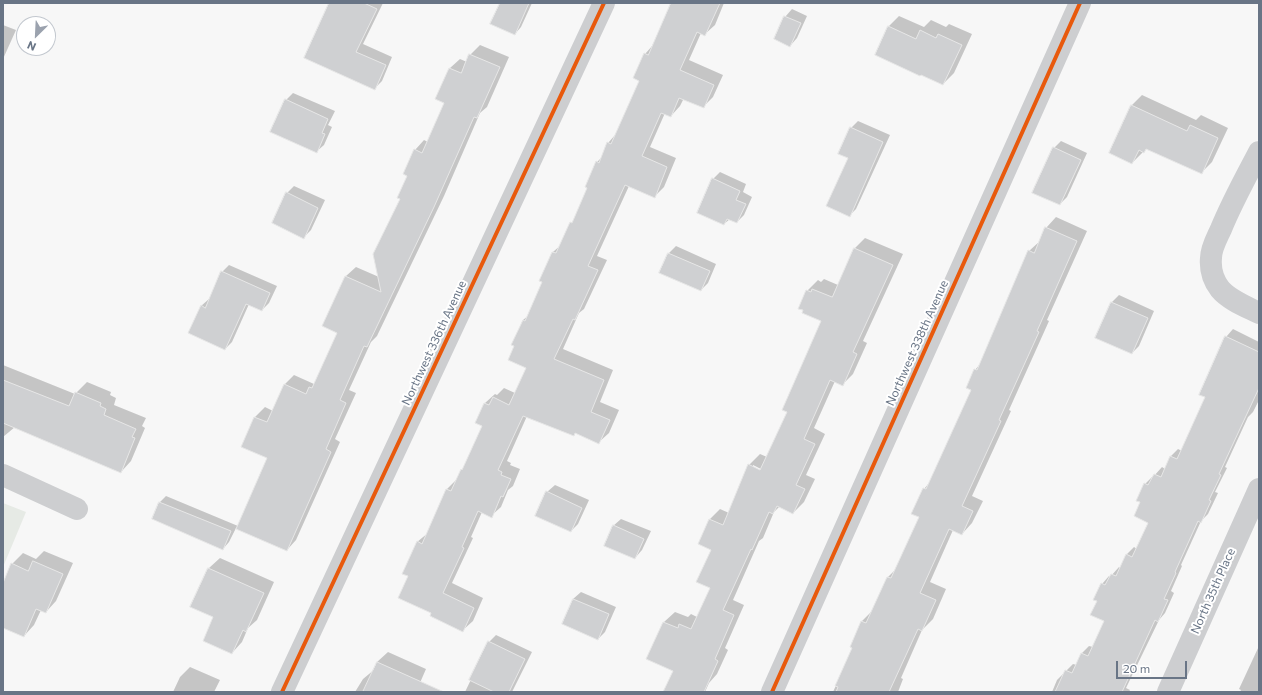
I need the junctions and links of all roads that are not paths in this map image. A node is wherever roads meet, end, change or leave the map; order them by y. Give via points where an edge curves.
1 (604, 3) edge
2 (1080, 3) edge
3 (1259, 152) edge
4 (1259, 313) edge
5 (3, 475) edge
6 (1259, 489) edge
7 (78, 508) dead end
8 (282, 692) edge
9 (772, 692) edge
10 (1168, 692) edge

1 - 8 street, Northwest 336th Avenue
2 - 9 street, Northwest 338th Avenue
3 - 4 street via 1230,206 1211,256 1211,270 1220,290
5 - 7 street
6 - 10 street, North 35th Place

